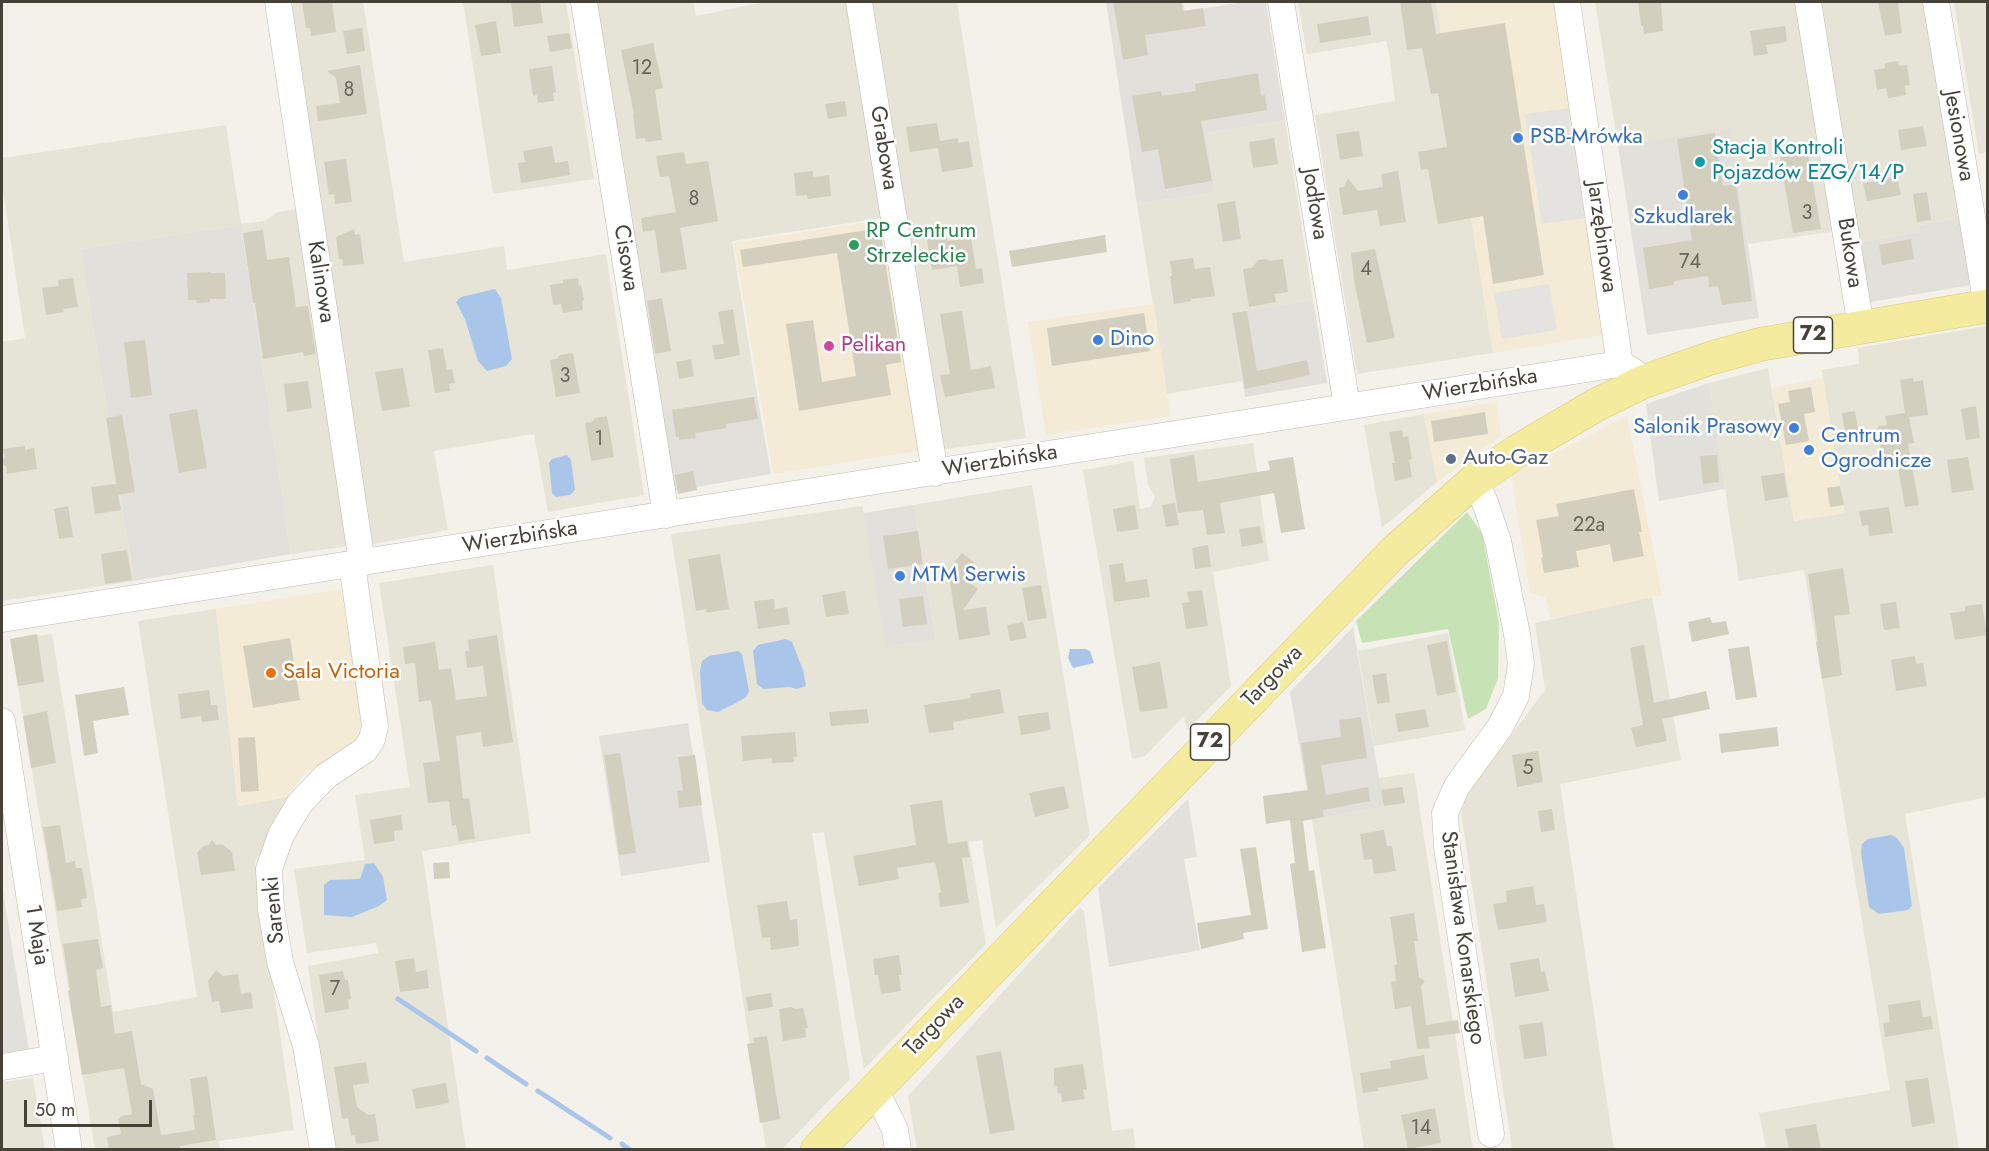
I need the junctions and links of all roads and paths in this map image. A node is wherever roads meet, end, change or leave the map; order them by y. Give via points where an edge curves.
1 (278, 2) edge
2 (584, 2) edge
3 (859, 2) edge
4 (1281, 2) edge
5 (1567, 2) edge
6 (1808, 2) edge
7 (1936, 2) edge
8 (1987, 306) edge
9 (1861, 327) junction
10 (1631, 374) junction
11 (1347, 406) junction
12 (935, 472) junction
13 (1475, 480) junction
14 (666, 515) junction
15 (357, 563) junction
16 (2, 619) edge
17 (2, 721) edge
18 (55, 1058) junction
19 (2, 1066) edge
20 (873, 1091) junction
21 (1491, 1134) dead end
22 (69, 1149) edge
23 (323, 1149) edge
24 (817, 1149) edge
25 (898, 1149) edge

1 - 15 street, Kalinowa
2 - 14 street, Cisowa
3 - 12 street, Grabowa
4 - 11 street, Jodłowa
5 - 10 street, Jarzębinowa
6 - 9 street, Bukowa
7 - 8 street, Jesionowa
8 - 9 main road, Wierzbińska / 72
9 - 10 main road, Wierzbińska / 72 via 1762,344
10 - 11 street, Wierzbińska
10 - 13 main road, Targowa / 72
11 - 12 street, Wierzbińska
12 - 14 street, Wierzbińska
13 - 20 main road, Targowa / 72 via 1395,551
13 - 21 street, Stanisława Konarskiego via 1498,541 1521,664 1516,696 1500,727 1457,786 1445,813
14 - 15 street, Wierzbińska
15 - 16 street, Wierzbińska
15 - 23 street, Sarenki via 375,726 372,739 365,750 326,776 300,803 281,835 269,869 280,962 306,1046
17 - 18 street, 1 Maja
18 - 19 street
18 - 22 street, 1 Maja
20 - 24 main road, Targowa / 72
20 - 25 street via 891,1119

